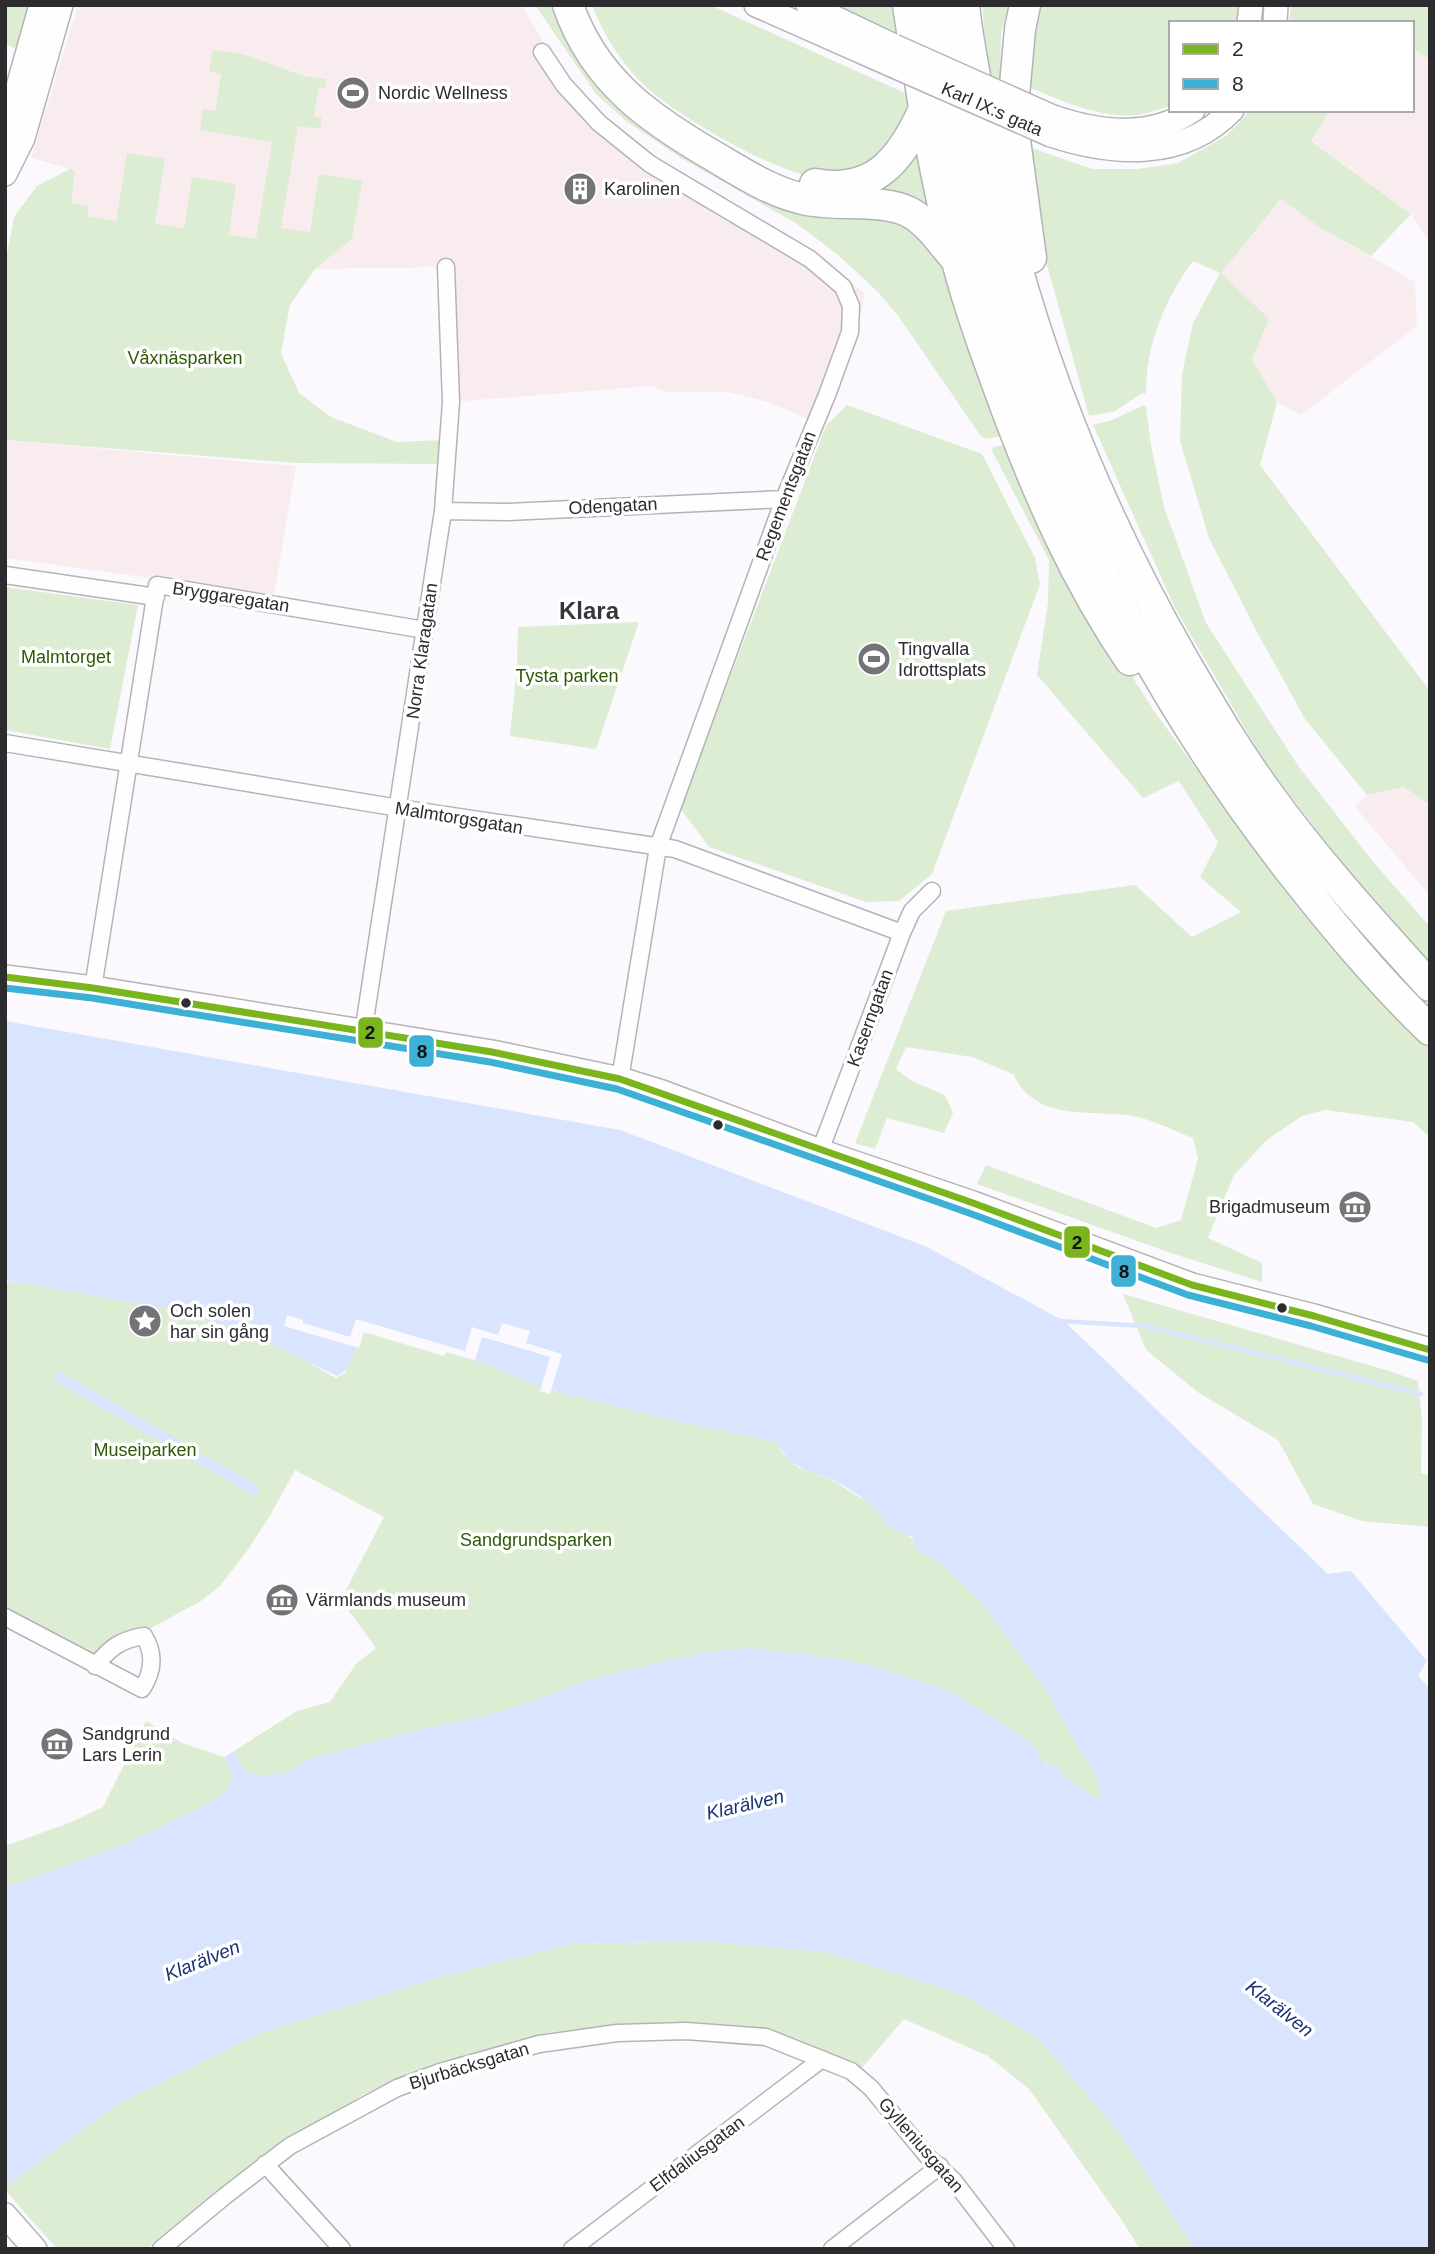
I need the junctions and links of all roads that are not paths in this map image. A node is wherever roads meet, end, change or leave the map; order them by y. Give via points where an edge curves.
1 (41, 5) edge
2 (61, 5) edge
3 (568, 5) edge
4 (585, 5) edge
5 (756, 5) edge
6 (808, 5) edge
7 (908, 5) edge
8 (934, 5) edge
9 (964, 5) edge
10 (1024, 5) edge
11 (541, 52) dead end
12 (894, 56) junction
13 (924, 109) junction
14 (1189, 112) edge
15 (1230, 112) edge
16 (1052, 126) junction
17 (5, 133) edge
18 (5, 174) edge
19 (956, 260) junction
20 (446, 267) dead end
21 (1047, 362) junction
22 (783, 499) junction
23 (443, 511) junction
24 (5, 575) edge
25 (156, 597) junction
26 (425, 630) junction
27 (5, 743) edge
28 (1210, 762) junction
29 (128, 764) junction
30 (398, 808) junction
31 (658, 847) junction
32 (932, 891) dead end
33 (902, 933) junction
34 (5, 977) edge
35 (1430, 986) edge
36 (93, 988) junction
37 (1430, 1030) edge
38 (363, 1032) junction
39 (620, 1079) junction
40 (820, 1151) junction
41 (1430, 1350) edge
42 (5, 1617) edge
43 (95, 1666) dead end
44 (822, 2059) junction
45 (265, 2164) junction
46 (940, 2166) junction
47 (5, 2215) edge
48 (35, 2249) edge
49 (161, 2249) edge
50 (342, 2249) edge
51 (572, 2249) edge
52 (832, 2249) edge
53 (1006, 2249) edge

1 - 17 street
2 - 18 street via 23,138
3 - 19 highway via 584,40 615,84 664,127 783,193 818,202 909,212
4 - 13 highway via 610,52 650,98 715,141 797,181 853,185 880,173 899,155
5 - 12 street, Karl IX:s gata
6 - 12 street, Karl IX:s gata
7 - 13 highway
8 - 28 highway via 963,175 1018,373 1071,509 1103,575
9 - 21 highway via 989,158
10 - 21 highway via 1012,118
11 - 22 street, Regementsgatan via 598,123 650,164 810,259 843,287 851,306 850,331
12 - 16 street, Karl IX:s gata, bridge
13 - 19 highway
14 - 16 street, Karl IX:s gata via 1149,129
15 - 16 street, Karl IX:s gata via 1194,136 1154,149 1091,147
19 - 28 highway via 1024,455 1060,539 1113,635
20 - 23 street, Norra Klaragatan via 451,402
21 - 35 highway via 1122,545 1211,706 1268,794 1341,888
22 - 23 street, Odengatan
22 - 31 street, Regementsgatan
23 - 26 street, Norra Klaragatan
24 - 25 street, Bryggaregatan
25 - 26 street, Bryggaregatan via 157,585
25 - 29 street
26 - 30 street, Norra Klaragatan
27 - 29 street, Malmtorgsgatan
28 - 37 highway via 1327,919
29 - 30 street, Malmtorgsgatan
29 - 36 street
30 - 31 street, Malmtorgsgatan
30 - 38 street, Norra Klaragatan
31 - 33 street, Malmtorgsgatan via 707,860
31 - 39 street, Regementsgatan
32 - 33 street, Kaserngatan via 912,911
33 - 40 street, Kaserngatan
34 - 36 street
36 - 38 street
38 - 39 street via 492,1052
39 - 40 street
40 - 41 street via 1192,1285
42 - 43 street
44 - 45 street, Bjurbäcksgatan via 765,2037 686,2031 539,2044 397,2088
44 - 46 street, Gylleniusgatan via 851,2071 871,2088
44 - 51 street, Elfdaliusgatan
45 - 49 street, Bjurbäcksgatan
45 - 50 street
46 - 52 street
46 - 53 street, Gylleniusgatan
47 - 48 street

